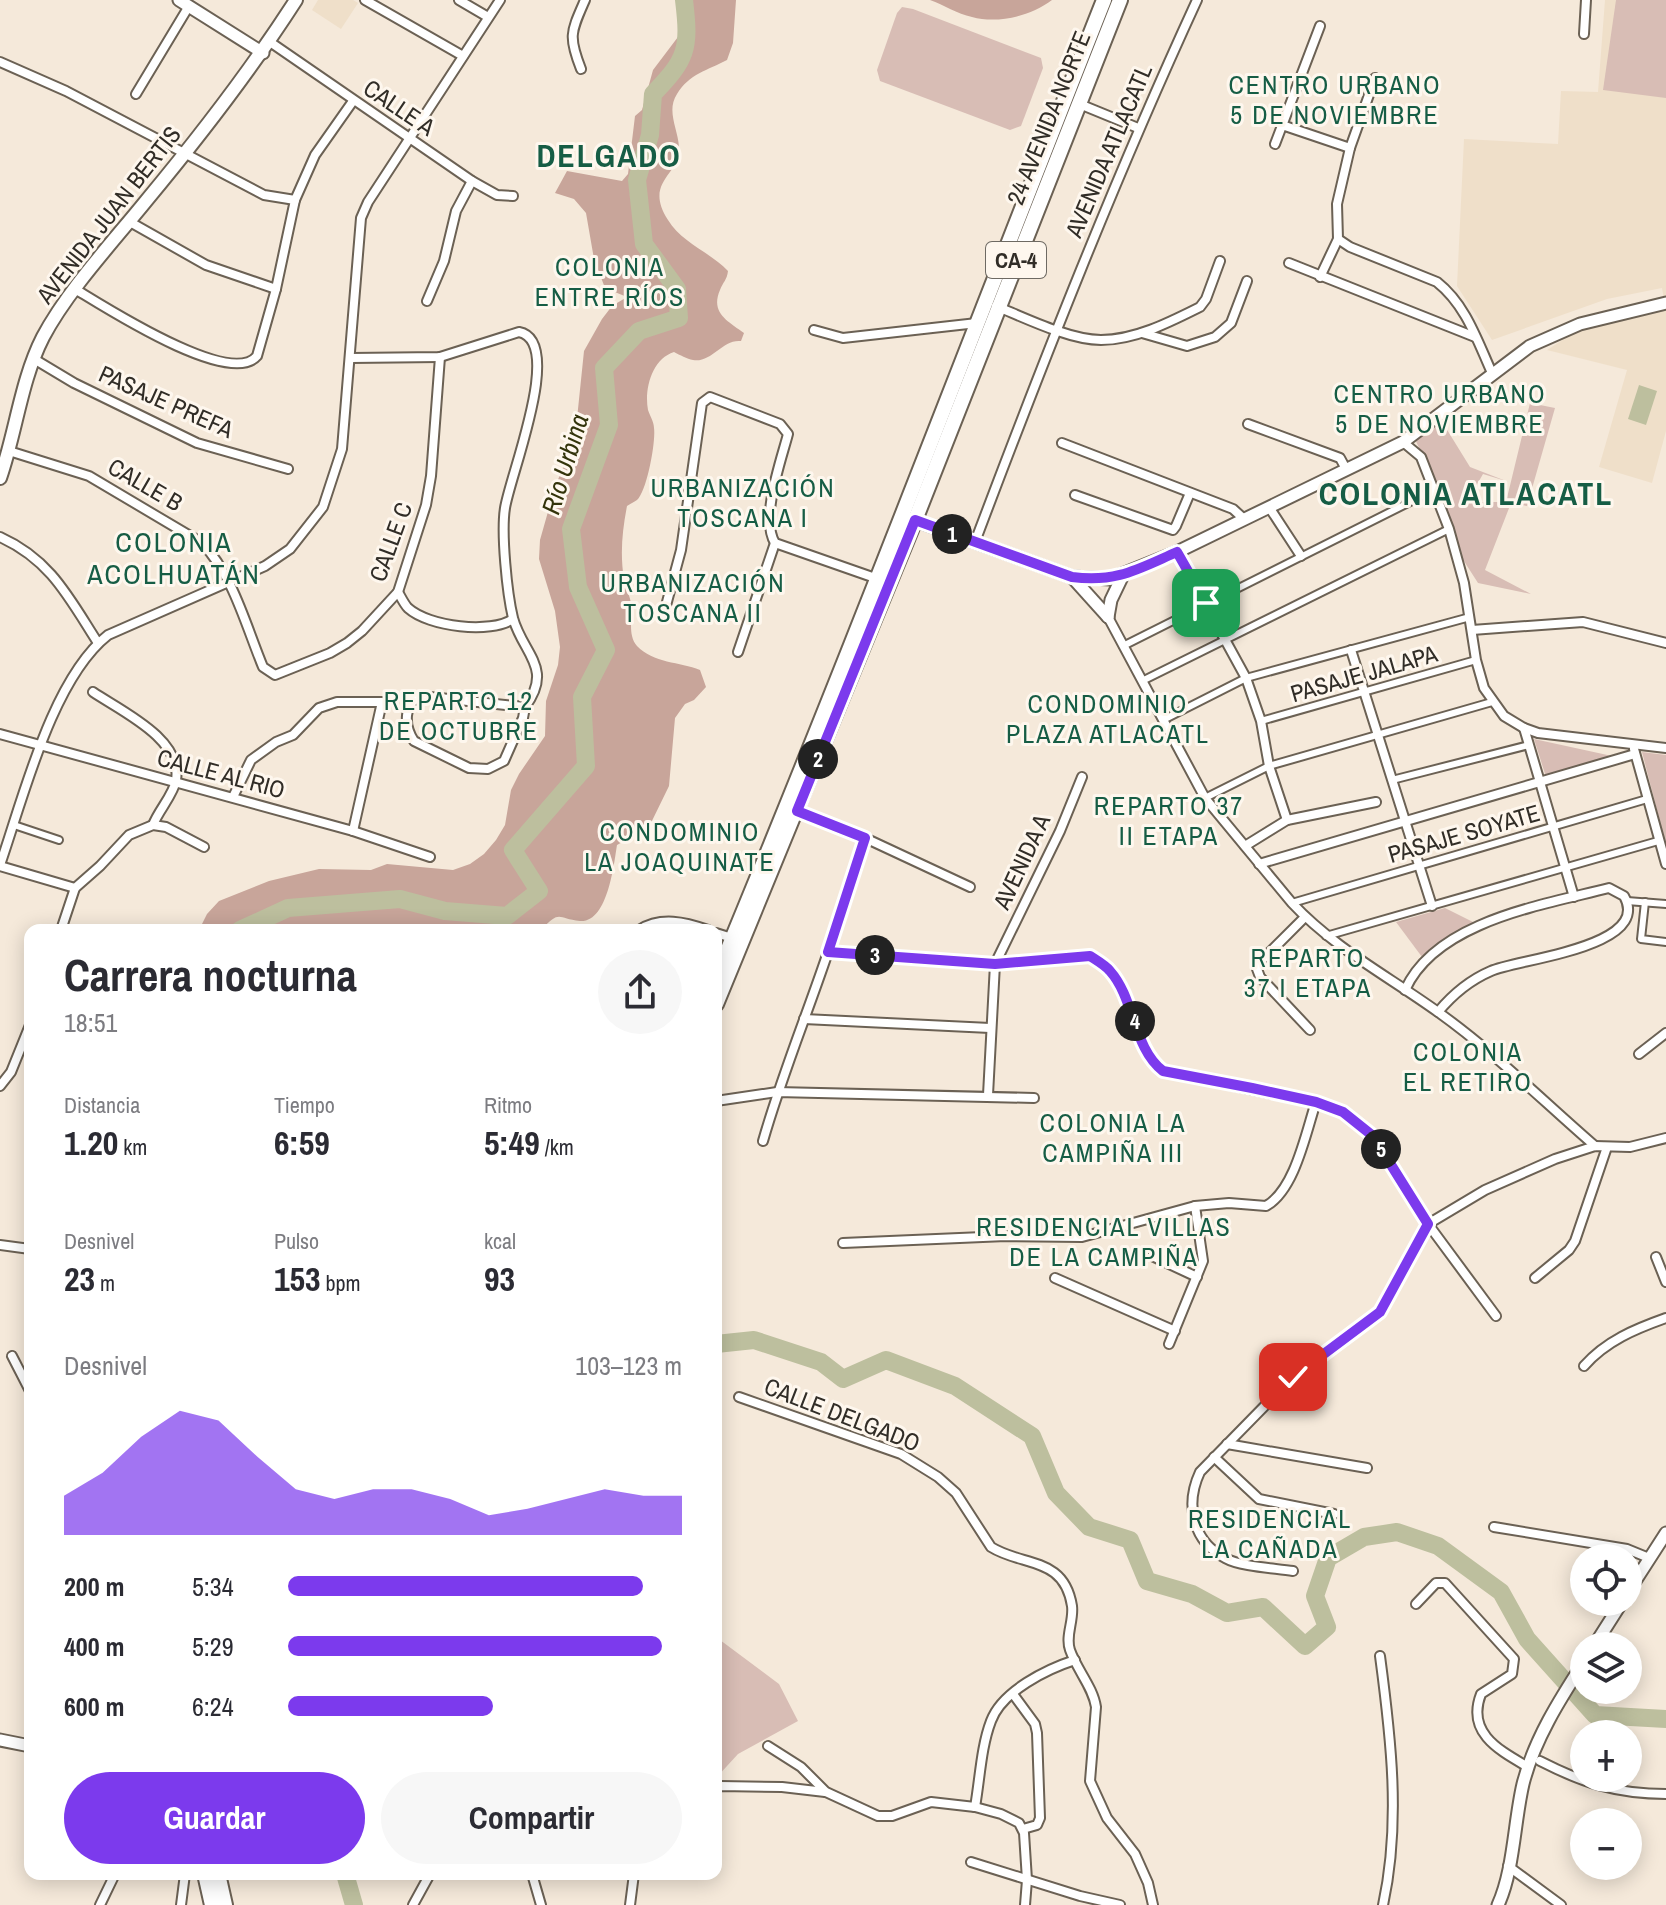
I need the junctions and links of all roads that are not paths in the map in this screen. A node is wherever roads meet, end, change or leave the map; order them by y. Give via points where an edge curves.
1 (296, 0) edge
2 (365, 0) edge
3 (459, 0) edge
4 (500, 0) edge
5 (585, 0) edge
6 (1104, 0) edge
7 (1120, 0) edge
8 (1197, 0) edge
9 (1586, 0) edge
10 (184, 3) edge
11 (488, 17) junction
12 (1320, 26) dead end
13 (1584, 34) dead end
14 (266, 47) junction
15 (463, 56) junction
16 (0, 62) edge
17 (581, 69) dead end
18 (1375, 78) dead end
19 (136, 94) dead end
20 (353, 101) junction
21 (1072, 101) junction
22 (1282, 125) junction
23 (1138, 128) junction
24 (409, 139) junction
25 (1275, 144) dead end
26 (1350, 148) junction
27 (185, 155) junction
28 (472, 181) junction
29 (513, 196) dead end
30 (295, 200) junction
31 (130, 222) junction
32 (1338, 239) junction
33 (1220, 261) dead end
34 (1289, 263) dead end
35 (1320, 277) junction
36 (1247, 281) dead end
37 (75, 289) junction
38 (276, 289) junction
39 (427, 301) dead end
40 (1666, 303) edge
41 (992, 304) junction
42 (977, 323) junction
43 (1056, 329) junction
44 (814, 330) dead end
45 (1142, 333) junction
46 (1476, 337) junction
47 (440, 357) junction
48 (351, 358) junction
49 (34, 359) junction
50 (1492, 373) junction
51 (1248, 424) dead end
52 (1403, 442) junction
53 (1062, 443) dead end
54 (9, 451) junction
55 (288, 469) dead end
56 (1346, 469) junction
57 (0, 478) edge
58 (1434, 490) junction
59 (1190, 493) junction
60 (1075, 495) dead end
61 (1269, 507) junction
62 (909, 518) junction
63 (1244, 519) junction
64 (1449, 529) junction
65 (0, 537) edge
66 (975, 542) junction
67 (775, 543) junction
68 (1177, 552) junction
69 (1301, 556) junction
70 (1123, 575) junction
71 (1072, 577) junction
72 (878, 579) junction
73 (229, 583) junction
74 (398, 592) junction
75 (1206, 603) junction
76 (664, 613) dead end
77 (1108, 617) junction
78 (1470, 617) junction
79 (513, 619) junction
80 (1472, 630) junction
81 (1226, 638) junction
82 (98, 643) junction
83 (1666, 643) edge
84 (1123, 646) junction
85 (1351, 650) junction
86 (738, 652) dead end
87 (1476, 660) junction
88 (275, 675) joint
89 (1246, 678) junction
90 (1142, 681) junction
91 (93, 692) dead end
92 (1364, 692) junction
93 (1492, 702) junction
94 (525, 707) junction
95 (1163, 720) junction
96 (1261, 721) junction
97 (1524, 728) junction
98 (0, 734) edge
99 (1377, 734) junction
100 (40, 744) junction
101 (1529, 745) junction
102 (1666, 748) edge
103 (1634, 749) junction
104 (1269, 766) junction
105 (1082, 777) dead end
106 (1392, 780) junction
107 (1540, 782) junction
108 (176, 783) junction
109 (233, 797) junction
110 (1205, 798) junction
111 (1647, 799) junction
112 (1376, 802) dead end
113 (792, 810) junction
114 (1287, 820) junction
115 (1405, 821) junction
116 (14, 825) junction
117 (153, 825) junction
118 (1553, 826) junction
119 (353, 831) junction
120 (865, 838) junction
121 (59, 840) dead end
122 (1658, 841) junction
123 (1245, 846) junction
124 (204, 847) dead end
125 (430, 857) dead end
126 (1259, 864) junction
127 (1666, 864) edge
128 (0, 866) edge
129 (1419, 866) junction
130 (1566, 868) junction
131 (970, 887) dead end
132 (75, 888) junction
133 (1574, 897) junction
134 (1627, 901) junction
135 (1645, 902) junction
136 (1292, 903) junction
137 (1666, 904) edge
138 (1432, 906) junction
139 (1305, 917) junction
140 (63, 924) edge
141 (653, 924) edge
142 (684, 924) edge
143 (722, 935) edge
144 (1326, 936) junction
145 (732, 938) junction
146 (1666, 942) edge
147 (828, 952) junction
148 (722, 963) edge
149 (995, 964) junction
150 (722, 989) edge
151 (1405, 990) junction
152 (1438, 1012) junction
153 (804, 1019) junction
154 (990, 1028) junction
155 (1310, 1030) dead end
156 (1666, 1033) edge
157 (24, 1040) edge
158 (1639, 1054) dead end
159 (0, 1086) edge
160 (777, 1092) junction
161 (988, 1095) junction
162 (1034, 1098) dead end
163 (722, 1100) edge
164 (1316, 1102) junction
165 (1666, 1138) edge
166 (763, 1141) dead end
167 (1595, 1146) junction
168 (1607, 1147) junction
169 (1195, 1206) junction
170 (1428, 1224) junction
171 (843, 1243) dead end
172 (0, 1245) edge
173 (24, 1248) edge
174 (1152, 1256) dead end
175 (1656, 1257) dead end
176 (1197, 1277) junction
177 (1055, 1278) dead end
178 (1535, 1278) dead end
179 (1666, 1282) edge
180 (1496, 1316) dead end
181 (1666, 1318) edge
182 (1175, 1331) junction
183 (1169, 1344) dead end
184 (12, 1356) dead end
185 (1584, 1366) dead end
186 (24, 1379) edge
187 (739, 1397) dead end
188 (1227, 1444) junction
189 (1214, 1457) junction
190 (1367, 1468) dead end
191 (1334, 1514) dead end
192 (1494, 1527) dead end
193 (1666, 1533) edge
194 (1649, 1558) junction
195 (1642, 1569) edge
196 (1293, 1571) dead end
197 (1416, 1604) dead end
198 (1380, 1656) dead end
199 (1075, 1660) junction
200 (1570, 1685) edge
201 (1013, 1694) junction
202 (0, 1740) edge
203 (24, 1745) edge
204 (768, 1746) dead end
205 (1533, 1762) junction
206 (722, 1786) edge
207 (826, 1792) junction
208 (1666, 1794) edge
209 (975, 1807) junction
210 (1023, 1829) junction
211 (971, 1862) dead end
212 (1508, 1866) junction
213 (112, 1880) edge
214 (184, 1880) edge
215 (206, 1880) edge
216 (219, 1880) edge
217 (427, 1880) edge
218 (534, 1880) edge
219 (633, 1880) edge
220 (1027, 1880) junction
221 (100, 1905) edge
222 (181, 1905) edge
223 (212, 1905) edge
224 (225, 1905) edge
225 (413, 1905) edge
226 (541, 1905) edge
227 (630, 1905) edge
228 (1025, 1905) edge
229 (1120, 1905) edge
230 (1153, 1905) edge
231 (1383, 1905) edge
232 (1498, 1905) edge
233 (1561, 1905) edge

1 - 14 main road, AVENIDA JUAN BERTIS
2 - 15 street
3 - 11 street
4 - 11 street
5 - 17 street via 572,45
6 - 21 main road, 24 AVENIDA NORTE / CA-4
7 - 21 main road, 24 AVENIDA NORTE / CA-4
8 - 23 street, AVENIDA ATLACATL
9 - 13 street
10 - 14 street
10 - 19 street
11 - 15 street
12 - 22 street
14 - 20 street, CALLE A
14 - 27 main road, AVENIDA JUAN BERTIS
15 - 24 street
16 - 27 street
18 - 26 street
20 - 24 street, CALLE A
20 - 30 street via 315,155
21 - 23 street
21 - 41 main road, 24 AVENIDA NORTE / CA-4
22 - 25 street
22 - 26 street
23 - 43 street, AVENIDA ATLACATL
24 - 28 street, CALLE A
24 - 48 street via 361,218
26 - 32 street via 1337,204
27 - 30 street via 264,195
27 - 31 main road, AVENIDA JUAN BERTIS
28 - 29 street, CALLE A via 497,195
28 - 39 street via 456,211
30 - 38 street
31 - 37 main road, AVENIDA JUAN BERTIS
31 - 38 street via 206,265
32 - 35 street
32 - 46 street via 1437,282 1455,297
33 - 45 street via 1202,305
34 - 35 street
35 - 46 street
36 - 45 street via 1231,323 1215,337 1187,346
37 - 38 street via 173,346 236,365 257,356
37 - 49 main road, AVENIDA JUAN BERTIS
40 - 50 street via 1580,324 1530,346
41 - 42 main road, 24 AVENIDA NORTE / CA-4
41 - 43 street
41 - 62 main road, 24 AVENIDA NORTE / CA-4
42 - 44 street via 843,338
42 - 62 main road, 24 AVENIDA NORTE / CA-4
43 - 45 street via 1100,340
43 - 66 street, AVENIDA ATLACATL
46 - 50 street
47 - 48 street
47 - 74 street, CALLE C via 426,505
47 - 79 street via 519,332 528,333 537,350 537,386 504,511
48 - 73 street via 342,449 323,507 290,549
49 - 54 main road, AVENIDA JUAN BERTIS
49 - 55 street, PASAJE PREFA via 197,443
50 - 52 street
51 - 56 street via 1340,458
52 - 56 street
52 - 58 street via 1421,457
53 - 59 street
54 - 57 main road, AVENIDA JUAN BERTIS
54 - 73 street, CALLE B via 89,476 190,534 210,551
56 - 61 street
58 - 64 street
58 - 69 street
59 - 60 street via 1173,530
59 - 63 street via 1233,509
61 - 63 street
61 - 69 street
62 - 66 street
62 - 72 main road, CA-4
62 - 113 main road, CA-4
63 - 68 street
64 - 78 street
64 - 81 street
65 - 82 street via 40,560
66 - 71 street
67 - 72 street
67 - 76 street via 770,519 788,434 780,424 710,397 702,403 681,550
67 - 86 street
68 - 70 street
68 - 75 street
69 - 75 street
70 - 71 street
70 - 77 street
71 - 77 street
72 - 113 main road, CA-4
73 - 82 street
73 - 88 street, CALLE B via 263,667
74 - 79 street via 421,616 450,625 495,628
74 - 88 street, CALLE C via 347,643
75 - 81 street
75 - 84 street
77 - 84 street
78 - 80 street
78 - 85 street
79 - 94 street via 538,677
80 - 83 street via 1583,622
80 - 87 street
81 - 89 street
81 - 90 street
82 - 100 street via 71,681
84 - 90 street
85 - 89 street
85 - 92 street
87 - 92 street, PASAJE JALAPA
87 - 93 street
89 - 95 street
89 - 96 street
90 - 95 street
91 - 108 street via 164,743 176,767
92 - 96 street, PASAJE JALAPA
92 - 99 street
93 - 97 street
93 - 99 street
94 - 94 street via 504,761 488,769 469,768 414,741 407,724 408,706 421,696
95 - 110 street
96 - 104 street
97 - 101 street
97 - 103 street
98 - 100 street, CALLE AL RIO
99 - 104 street
99 - 106 street
100 - 108 street, CALLE AL RIO
100 - 116 street
101 - 106 street
101 - 107 street
102 - 103 street
103 - 107 street
103 - 111 street
104 - 110 street
104 - 114 street
105 - 149 street, AVENIDA A
106 - 115 street
107 - 115 street
107 - 118 street
108 - 109 street, CALLE AL RIO
108 - 117 street
109 - 119 street, CALLE AL RIO
109 - 119 street via 251,760 293,735 319,708 337,702 382,702
110 - 123 street
111 - 118 street, PASAJE SOYATE
111 - 122 street
112 - 114 street
113 - 120 street
113 - 145 main road, CA-4
113 - 150 main road, CA-4
114 - 123 street
115 - 126 street
115 - 129 street
116 - 121 street
116 - 128 street
117 - 124 street
117 - 132 street via 129,835
118 - 129 street, PASAJE SOYATE
118 - 130 street
119 - 125 street, CALLE AL RIO
120 - 131 street
120 - 147 street
122 - 127 street
122 - 130 street
123 - 126 street
126 - 136 street
128 - 132 street
129 - 136 street, PASAJE SOYATE
129 - 138 street
130 - 133 street
130 - 138 street
132 - 140 street
133 - 134 street via 1609,888 1620,891
133 - 151 street via 1468,930 1414,971
134 - 135 street
134 - 152 street via 1628,915 1598,943 1492,970 1454,993
135 - 137 street
135 - 146 street via 1641,939
136 - 139 street
138 - 144 street
139 - 144 street
139 - 155 street via 1257,969
141 - 142 street
143 - 145 street
144 - 151 street
145 - 148 main road, CA-4
147 - 149 street
147 - 153 street
149 - 154 street
149 - 164 street via 1090,956 1111,971 1150,1059 1163,1071
151 - 152 street
152 - 167 street
153 - 154 street
153 - 160 street
154 - 161 street
156 - 158 street
157 - 159 street
160 - 161 street
160 - 163 street
160 - 166 street
161 - 162 street
164 - 169 street via 1296,1164 1271,1203
164 - 170 street via 1343,1112 1373,1136
165 - 168 street via 1642,1146
167 - 168 street
167 - 170 street via 1508,1179
168 - 178 street via 1575,1241
169 - 171 street via 1082,1237
169 - 176 street via 1203,1261
170 - 180 street
170 - 188 street via 1380,1312 1293,1377
172 - 173 street
174 - 176 street
175 - 179 street
176 - 182 street
177 - 182 street
181 - 185 street via 1617,1338
182 - 183 street
184 - 186 street
187 - 199 street, CALLE DELGADO via 901,1454 938,1477 956,1493 991,1547 1044,1565 1062,1580 1072,1609 1068,1640
188 - 189 street
188 - 190 street
189 - 191 street via 1259,1499
189 - 196 street via 1197,1477 1196,1531 1227,1559
192 - 194 street via 1627,1549
193 - 194 street
194 - 195 street
197 - 205 street via 1436,1583 1445,1583 1514,1659 1512,1674 1481,1694 1477,1716 1489,1742
198 - 231 street via 1391,1740 1393,1817
199 - 201 street via 1048,1668
199 - 230 street, CALLE DELGADO via 1096,1707 1090,1781 1107,1818 1135,1854
200 - 205 street
201 - 209 street via 992,1718
201 - 210 street via 1037,1733 1040,1818 1037,1825
202 - 203 street
204 - 207 street via 801,1767
205 - 208 street via 1631,1794
205 - 212 street
206 - 207 street
207 - 209 street via 882,1817 926,1802
209 - 210 street via 1015,1820
210 - 220 street
211 - 220 street
212 - 232 street
212 - 233 street
213 - 221 street
214 - 222 street
215 - 223 main road
216 - 224 main road
217 - 225 street
218 - 226 street
219 - 227 street
220 - 228 street
220 - 229 street

